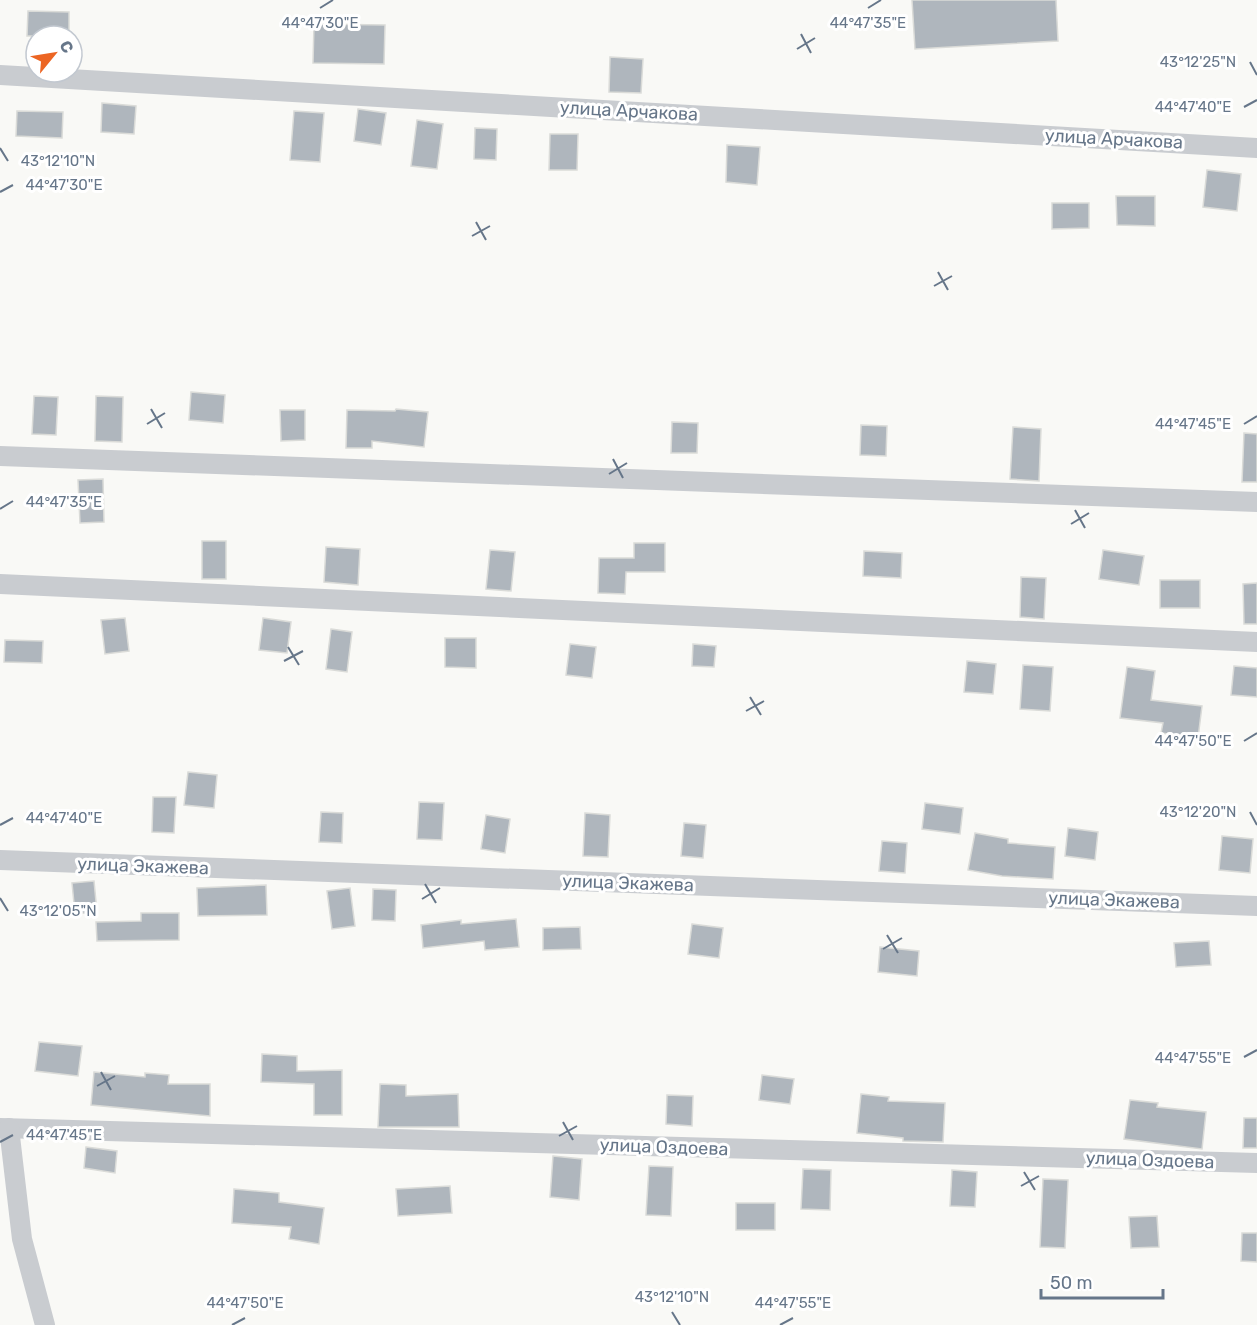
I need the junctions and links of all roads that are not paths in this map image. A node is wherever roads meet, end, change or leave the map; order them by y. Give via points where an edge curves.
1 (0, 75) edge
2 (1257, 148) edge
3 (0, 456) edge
4 (1257, 502) edge
5 (0, 584) edge
6 (1257, 642) edge
7 (0, 861) edge
8 (1257, 906) edge
9 (5, 1128) edge
10 (1257, 1163) edge
11 (45, 1325) edge

1 - 2 street, улица Арчакова
3 - 4 street
5 - 6 street
7 - 8 street, улица Экажева
9 - 10 street, улица Оздоева
9 - 11 street via 22,1239

